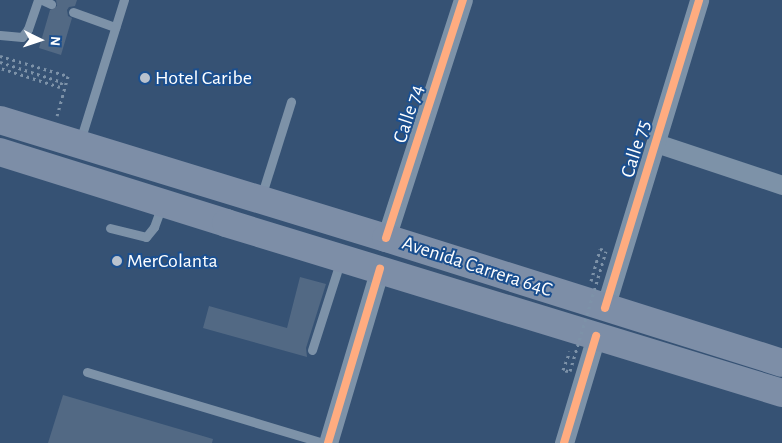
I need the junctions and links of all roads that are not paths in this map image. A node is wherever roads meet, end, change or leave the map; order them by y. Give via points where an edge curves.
1 (38, 0) edge
2 (124, 0) edge
3 (463, 0) edge
4 (699, 0) edge
5 (73, 12) dead end
6 (115, 27) junction
7 (0, 36) edge
8 (291, 102) dead end
9 (0, 120) edge
10 (656, 143) junction
11 (79, 144) junction
12 (0, 152) edge
13 (782, 185) edge
14 (260, 199) junction
15 (163, 203) junction
16 (110, 228) dead end
17 (386, 238) junction
18 (341, 257) junction
19 (380, 269) junction
20 (605, 308) junction
21 (596, 336) junction
22 (312, 350) dead end
23 (782, 363) edge
24 (87, 372) dead end
25 (782, 393) edge
26 (323, 443) edge
27 (328, 443) edge
28 (564, 443) edge

1 - 7 lane via 22,37
2 - 6 lane
3 - 17 street, Calle 74
4 - 10 street, Calle 75
5 - 6 lane
6 - 11 lane
8 - 14 lane
9 - 11 main road, Avenida Carrera 64C
10 - 13 street
10 - 20 street, Calle 75
11 - 14 main road, Avenida Carrera 64C
12 - 15 main road, Avenida Carrera 64C
14 - 17 main road, Avenida Carrera 64C
15 - 16 lane via 154,227 146,237
15 - 18 main road, Avenida Carrera 64C
17 - 20 main road, Avenida Carrera 64C
18 - 19 main road, Avenida Carrera 64C
18 - 22 lane
19 - 21 main road, Avenida Carrera 64C
19 - 27 street
20 - 23 main road, Avenida Carrera 64C
21 - 25 main road, Avenida Carrera 64C
21 - 28 street
24 - 26 lane

